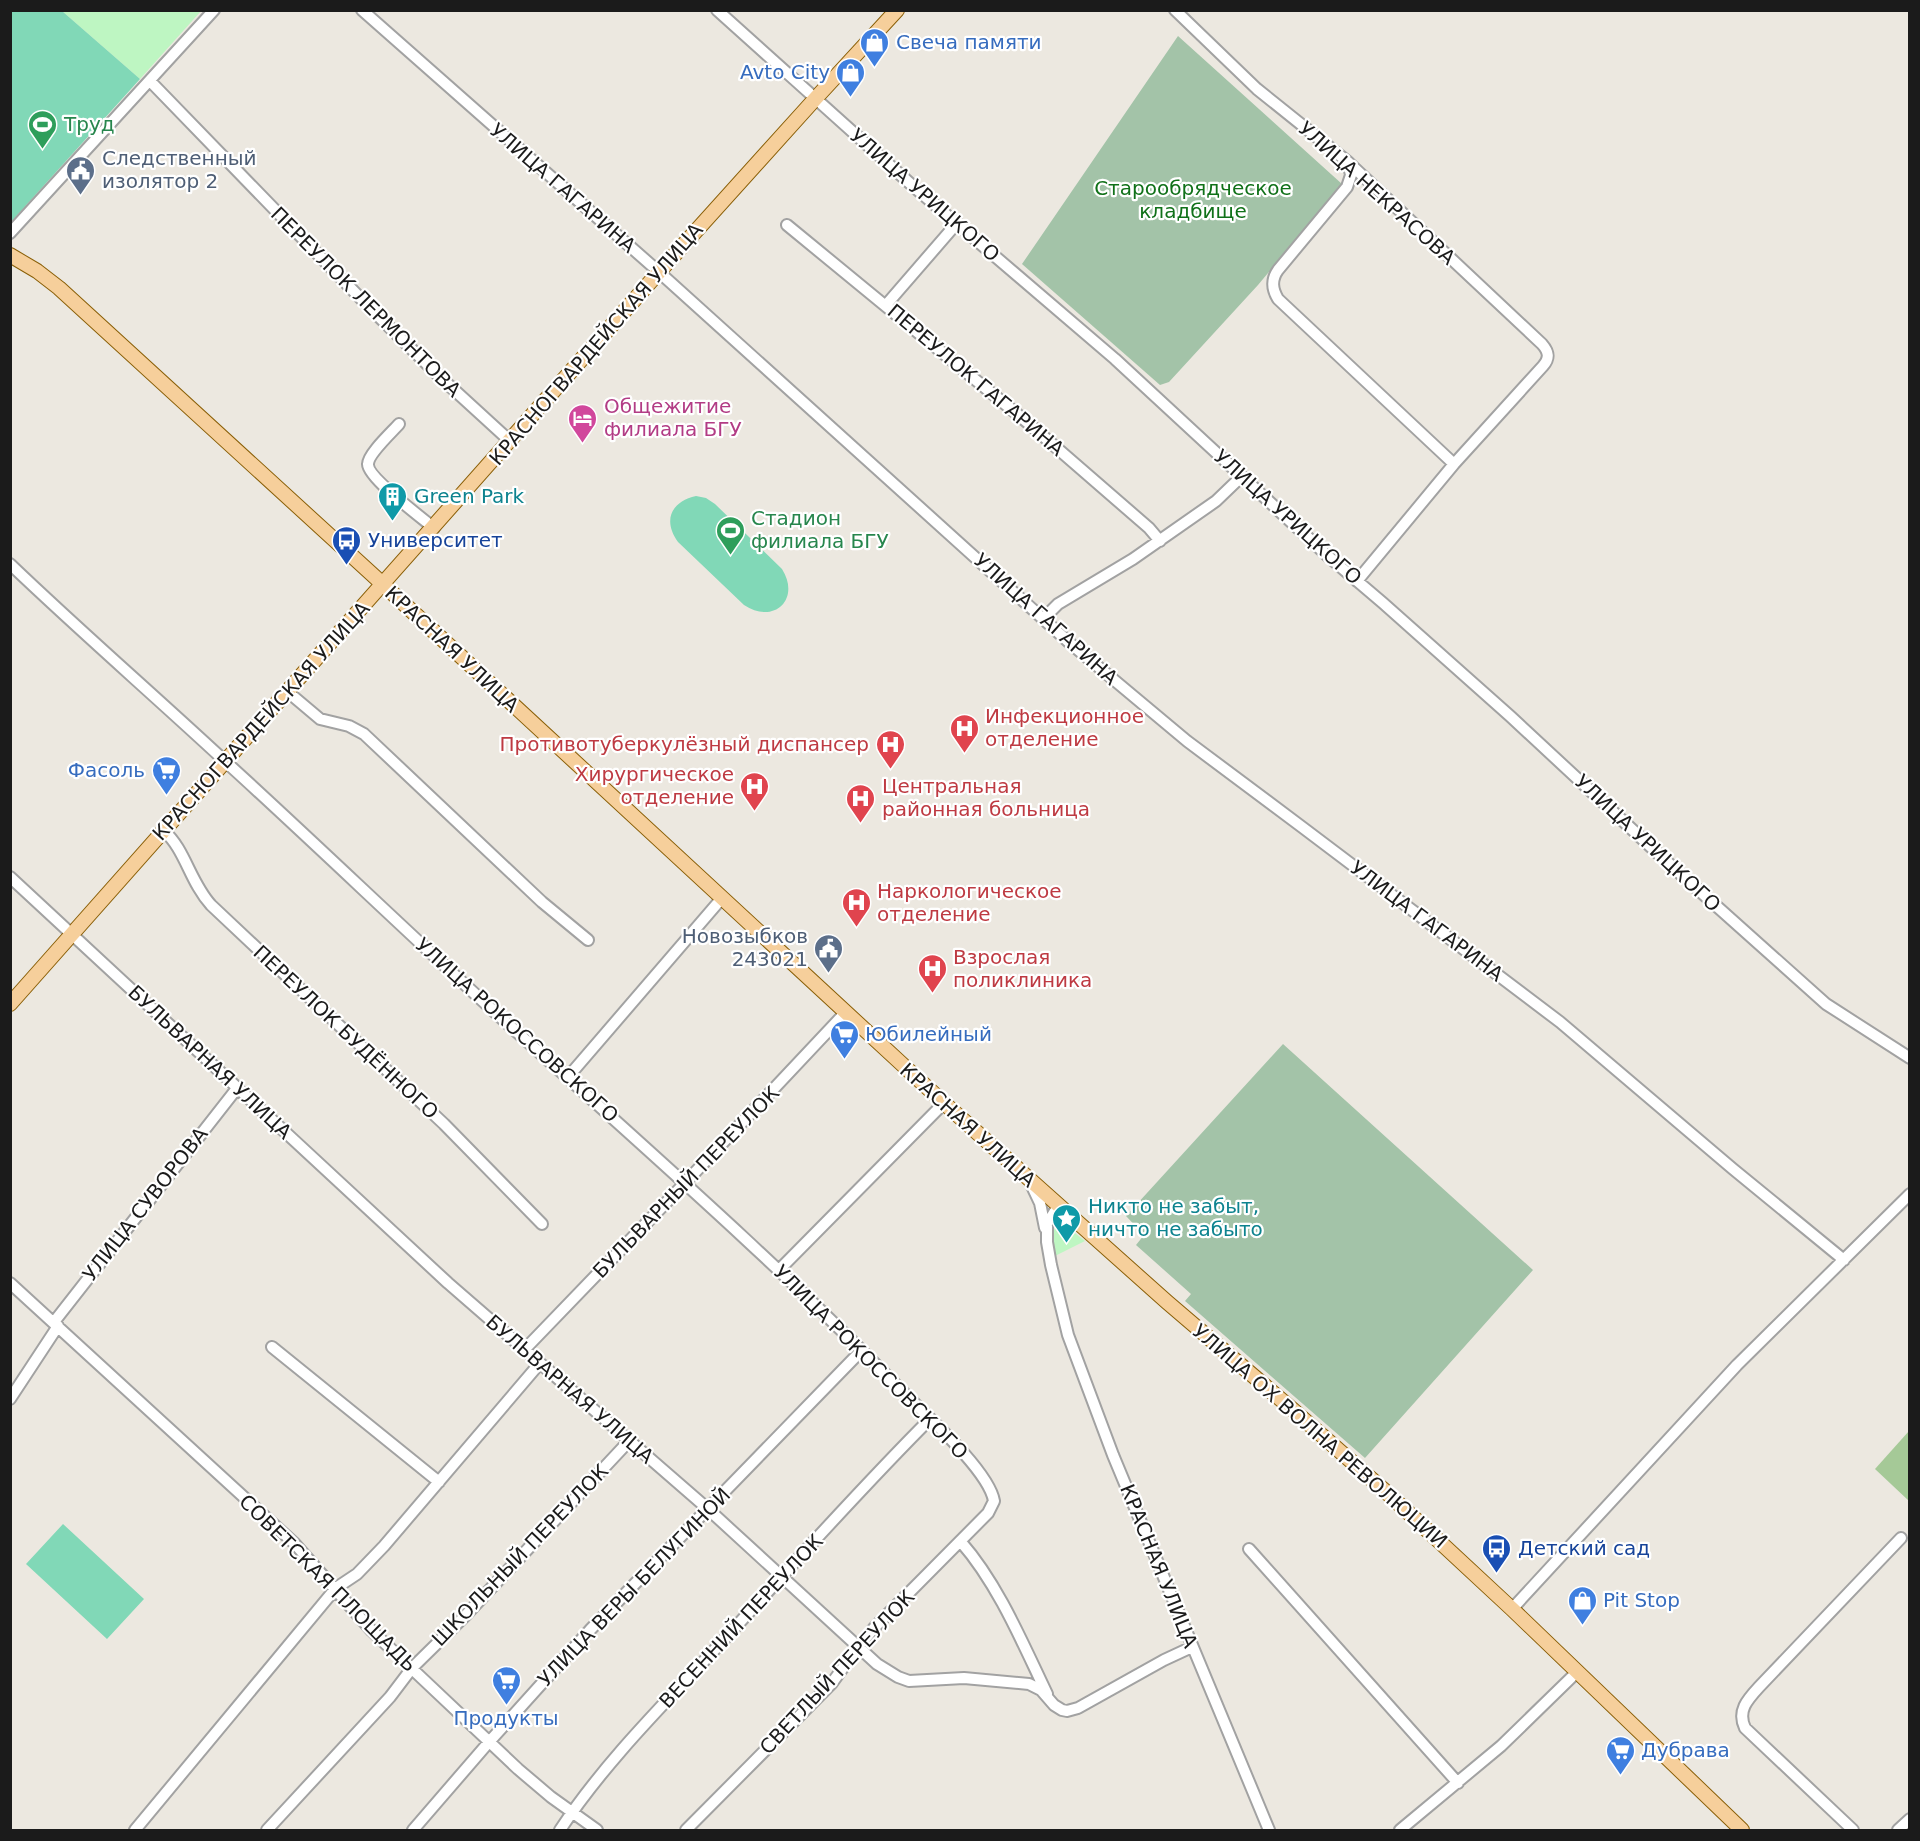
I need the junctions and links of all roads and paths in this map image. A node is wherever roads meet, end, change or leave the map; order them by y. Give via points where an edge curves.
1 (214, 10) edge
2 (362, 10) edge
3 (717, 10) edge
4 (897, 10) edge
5 (1175, 10) edge
6 (150, 81) junction
7 (815, 99) junction
8 (1348, 162) junction
9 (957, 223) junction
10 (787, 225) dead end
11 (10, 233) edge
12 (10, 255) edge
13 (659, 272) junction
14 (886, 305) junction
15 (399, 424) dead end
16 (510, 441) junction
17 (1454, 464) junction
18 (1242, 476) junction
19 (434, 528) junction
20 (1160, 541) junction
21 (10, 564) edge
22 (1357, 581) junction
23 (383, 585) junction
24 (1044, 618) junction
25 (288, 692) junction
26 (226, 762) junction
27 (164, 831) junction
28 (10, 877) edge
29 (722, 898) junction
30 (72, 935) junction
31 (588, 940) dead end
32 (10, 1004) edge
33 (845, 1013) junction
34 (1910, 1058) edge
35 (568, 1077) junction
36 (238, 1087) junction
37 (944, 1103) junction
38 (1030, 1180) junction
39 (685, 1184) junction
40 (1910, 1194) edge
41 (1058, 1206) junction
42 (542, 1224) dead end
43 (1047, 1242) junction
44 (1844, 1260) junction
45 (779, 1270) junction
46 (10, 1283) edge
47 (56, 1324) junction
48 (272, 1347) dead end
49 (525, 1349) junction
50 (862, 1350) junction
51 (540, 1362) junction
52 (10, 1400) edge
53 (930, 1419) junction
54 (630, 1440) junction
55 (439, 1482) junction
56 (708, 1509) junction
57 (988, 1513) joint
58 (1901, 1538) dead end
59 (961, 1542) junction
60 (1249, 1549) dead end
61 (782, 1577) junction
62 (336, 1588) junction
63 (1512, 1609) junction
64 (858, 1647) junction
65 (1192, 1647) junction
66 (412, 1668) junction
67 (1577, 1672) junction
68 (1048, 1697) junction
69 (489, 1742) junction
70 (1458, 1782) junction
71 (572, 1813) junction
72 (1910, 1819) edge
73 (135, 1830) edge
74 (267, 1830) edge
75 (413, 1830) edge
76 (560, 1830) edge
77 (597, 1830) edge
78 (686, 1830) edge
79 (1269, 1830) edge
80 (1400, 1830) edge
81 (1742, 1830) edge
82 (1853, 1830) edge
83 (1898, 1830) edge

1 - 6 street
2 - 13 street, УЛИЦА ГАГАРИНА
3 - 7 street, УЛИЦА УРИЦКОГО
4 - 7 main road, КРАСНОГВАРДЕЙСКАЯ УЛИЦА
5 - 8 street, УЛИЦА НЕКРАСОВА via 1257,89
6 - 11 street
6 - 16 street, ПЕРЕУЛОК ЛЕРМОНТОВА via 370,308
7 - 9 street, УЛИЦА УРИЦКОГО
7 - 13 main road, КРАСНОГВАРДЕЙСКАЯ УЛИЦА
8 - 17 street via 1351,175 1347,187 1278,270 1274,293
8 - 17 street, УЛИЦА НЕКРАСОВА via 1542,344 1548,355 1544,366
9 - 14 street
9 - 18 street, УЛИЦА УРИЦКОГО via 1115,359
10 - 14 street, ПЕРЕУЛОК ГАГАРИНА
12 - 23 main road, КРАСНАЯ УЛИЦА via 48,278
13 - 16 main road, КРАСНОГВАРДЕЙСКАЯ УЛИЦА
13 - 24 street, УЛИЦА ГАГАРИНА
14 - 20 street, ПЕРЕУЛОК ГАГАРИНА via 1028,423
15 - 19 street via 372,455 368,468
16 - 19 main road, КРАСНОГВАРДЕЙСКАЯ УЛИЦА
17 - 22 street
18 - 20 street via 1222,496
18 - 22 street, УЛИЦА УРИЦКОГО
19 - 23 main road, КРАСНОГВАРДЕЙСКАЯ УЛИЦА
20 - 24 street via 1058,604
21 - 26 street, УЛИЦА РОКОССОВСКОГО
22 - 34 street, УЛИЦА УРИЦКОГО via 1826,1004
23 - 25 main road, КРАСНОГВАРДЕЙСКАЯ УЛИЦА
23 - 29 main road, КРАСНАЯ УЛИЦА
24 - 44 street, УЛИЦА ГАГАРИНА via 1195,748 1567,1028
25 - 26 main road, КРАСНОГВАРДЕЙСКАЯ УЛИЦА
25 - 31 street via 320,719 364,734 542,902
26 - 27 main road, КРАСНОГВАРДЕЙСКАЯ УЛИЦА
26 - 35 street, УЛИЦА РОКОССОВСКОГО
27 - 30 main road, КРАСНОГВАРДЕЙСКАЯ УЛИЦА
27 - 42 street, ПЕРЕУЛОК БУДЁННОГО via 211,905 444,1124
28 - 30 street, БУЛЬВАРНАЯ УЛИЦА
29 - 33 main road, КРАСНАЯ УЛИЦА
29 - 35 street
30 - 32 main road, КРАСНОГВАРДЕЙСКАЯ УЛИЦА
30 - 36 street, БУЛЬВАРНАЯ УЛИЦА
33 - 37 main road, КРАСНАЯ УЛИЦА
33 - 39 street, БУЛЬВАРНЫЙ ПЕРЕУЛОК
35 - 39 street, УЛИЦА РОКОССОВСКОГО
36 - 47 street, УЛИЦА СУВОРОВА
36 - 49 street, БУЛЬВАРНАЯ УЛИЦА via 448,1283
37 - 38 main road, КРАСНАЯ УЛИЦА
37 - 45 street
38 - 41 main road, КРАСНАЯ УЛИЦА
38 - 43 street via 1040,1203
39 - 45 street, УЛИЦА РОКОССОВСКОГО
39 - 49 street, БУЛЬВАРНЫЙ ПЕРЕУЛОК
40 - 44 street
41 - 43 street, КРАСНАЯ УЛИЦА via 1047,1224
41 - 63 main road, УЛИЦА ОХ ВОЛНА РЕВОЛЮЦИИ via 1309,1424
43 - 65 street, КРАСНАЯ УЛИЦА via 1074,1353
44 - 63 street via 1737,1365
45 - 50 street, УЛИЦА РОКОССОВСКОГО
46 - 47 street, СОВЕТСКАЯ ПЛОЩАДЬ
47 - 52 street, УЛИЦА СУВОРОВА
47 - 62 street, СОВЕТСКАЯ ПЛОЩАДЬ via 294,1543
48 - 55 street
49 - 51 street, БУЛЬВАРНАЯ УЛИЦА
50 - 53 street, УЛИЦА РОКОССОВСКОГО
50 - 56 street, УЛИЦА ВЕРЫ БЕЛУГИНОЙ
51 - 54 street, БУЛЬВАРНАЯ УЛИЦА
51 - 55 street
53 - 57 street, УЛИЦА РОКОССОВСКОГО via 989,1484 994,1501
53 - 61 street, ВЕСЕННИЙ ПЕРЕУЛОК
54 - 56 street, БУЛЬВАРНАЯ УЛИЦА
54 - 66 street, ШКОЛЬНЫЙ ПЕРЕУЛОК
55 - 62 street via 357,1574
56 - 61 street, БУЛЬВАРНАЯ УЛИЦА
56 - 69 street, УЛИЦА ВЕРЫ БЕЛУГИНОЙ
57 - 59 street, СВЕТЛЫЙ ПЕРЕУЛОК
58 - 82 street via 1764,1681 1746,1703 1741,1718 1745,1728
59 - 64 street, СВЕТЛЫЙ ПЕРЕУЛОК
59 - 68 street via 1007,1614
60 - 70 street
61 - 64 street, БУЛЬВАРНАЯ УЛИЦА
61 - 71 street, ВЕСЕННИЙ ПЕРЕУЛОК via 613,1761
62 - 66 street, СОВЕТСКАЯ ПЛОЩАДЬ via 372,1631
62 - 73 street
63 - 67 main road, УЛИЦА ОХ ВОЛНА РЕВОЛЮЦИИ
64 - 68 street, БУЛЬВАРНАЯ УЛИЦА via 877,1665 904,1680 964,1678 1023,1682
64 - 78 street, СВЕТЛЫЙ ПЕРЕУЛОК via 832,1683
65 - 68 street, БУЛЬВАРНАЯ УЛИЦА via 1072,1711 1062,1710
65 - 79 street, КРАСНАЯ УЛИЦА
66 - 69 street, СОВЕТСКАЯ ПЛОЩАДЬ
66 - 74 street, ШКОЛЬНЫЙ ПЕРЕУЛОК
67 - 70 street
67 - 81 main road, УЛИЦА ОХ ВОЛНА РЕВОЛЮЦИИ
69 - 71 street, СОВЕТСКАЯ ПЛОЩАДЬ
69 - 75 street, УЛИЦА ВЕРЫ БЕЛУГИНОЙ
70 - 80 street
71 - 76 street, ВЕСЕННИЙ ПЕРЕУЛОК
71 - 77 street, СОВЕТСКАЯ ПЛОЩАДЬ
72 - 83 street

